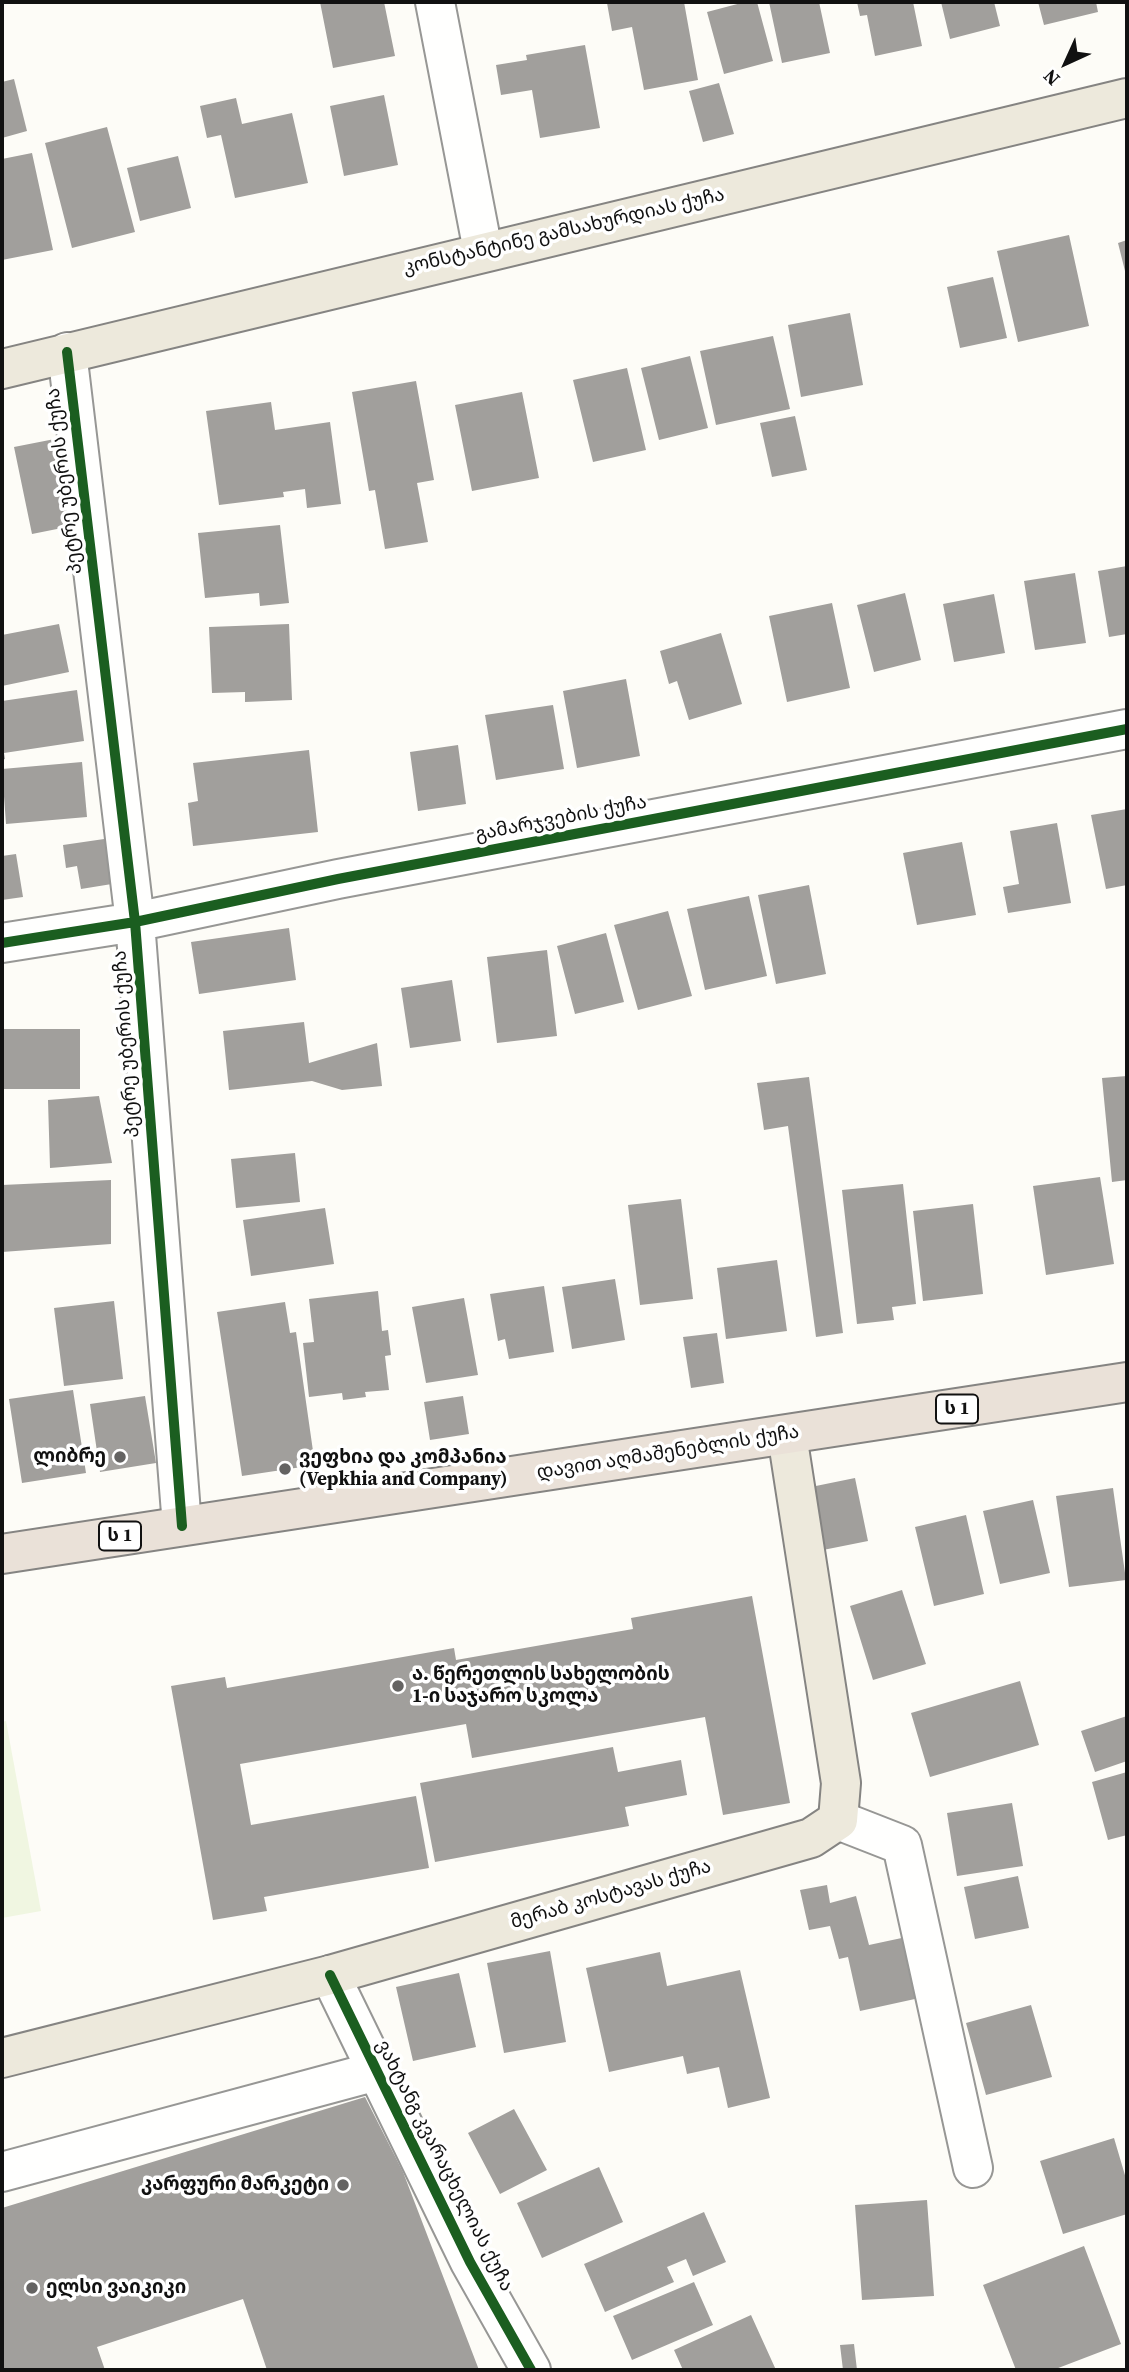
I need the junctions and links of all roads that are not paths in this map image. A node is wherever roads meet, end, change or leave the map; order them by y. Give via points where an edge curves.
1 (435, 2) edge
2 (1127, 98) edge
3 (483, 251) junction
4 (67, 352) junction
5 (2, 369) edge
6 (1127, 729) edge
7 (135, 922) junction
8 (2, 943) edge
9 (1127, 1382) edge
10 (787, 1435) junction
11 (183, 1526) junction
12 (2, 1554) edge
13 (838, 1820) junction
14 (330, 1975) junction
15 (2, 2058) edge
16 (377, 2071) junction
17 (973, 2168) dead end
18 (2, 2172) edge
19 (470, 2262) junction
20 (508, 2370) edge
21 (531, 2370) edge

1 - 3 street
2 - 3 main road, კონსტანტინე გამსახურდიას ქუჩა
3 - 4 main road, კონსტანტინე გამსახურდიას ქუჩა
4 - 5 main road, კონსტანტინე გამსახურდიას ქუჩა
4 - 7 street, პეტრე უბერის ქუჩა
6 - 7 street, გამარჯვების ქუჩა
7 - 8 street, გამარჯვების ქუჩა
7 - 11 street, პეტრე უბერის ქუჩა
9 - 10 highway, დავით აღმაშენებლის ქუჩა / ს 1
10 - 11 highway, დავით აღმაშენებლის ქუჩა / ს 1
10 - 13 main road via 841,1783
11 - 12 highway, დავით აღმაშენებლის ქუჩა / ს 1
13 - 14 main road, მერაბ კოსტავას ქუჩა via 811,1838
13 - 17 street via 902,1845
14 - 15 main road, მერაბ კოსტავას ქუჩა
14 - 16 street, ვახტანგ კვარაცხელიას ქუჩა
16 - 18 street
16 - 19 street, ვახტანგ კვარაცხელიას ქუჩა
19 - 20 street
19 - 21 street, ვახტანგ კვარაცხელიას ქუჩა

